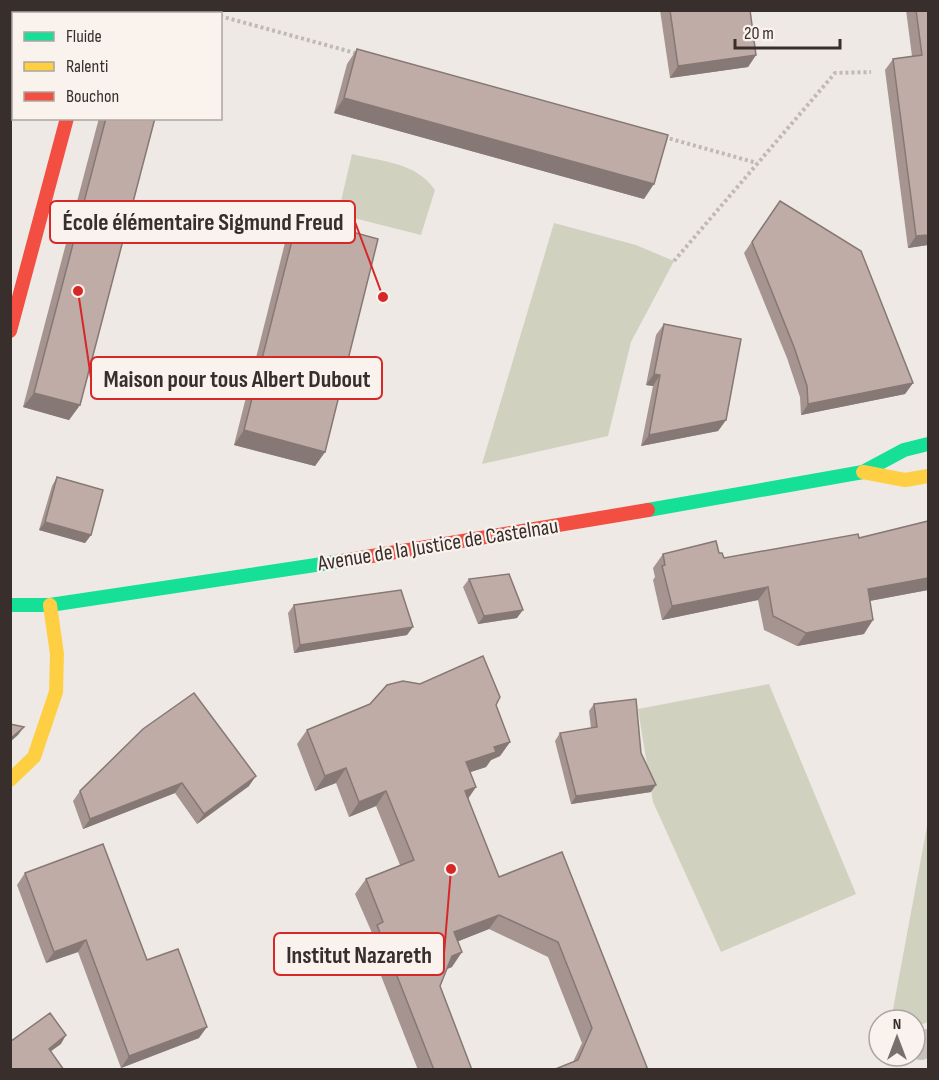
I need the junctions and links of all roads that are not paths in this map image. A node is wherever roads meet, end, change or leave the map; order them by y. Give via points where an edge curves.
1 (66, 120) edge
2 (10, 331) edge
3 (928, 444) edge
4 (863, 472) junction
5 (928, 476) edge
6 (10, 605) edge
7 (50, 605) junction
8 (10, 780) edge

1 - 2 main road
3 - 4 main road, Avenue de la Justice de Castelnau via 904,450
4 - 5 main road, Avenue de la Justice de Castelnau via 905,480
4 - 7 main road, Avenue de la Justice de Castelnau via 435,547
6 - 7 main road, Avenue de la Justice de Castelnau
7 - 8 main road via 57,654 56,692 34,757

